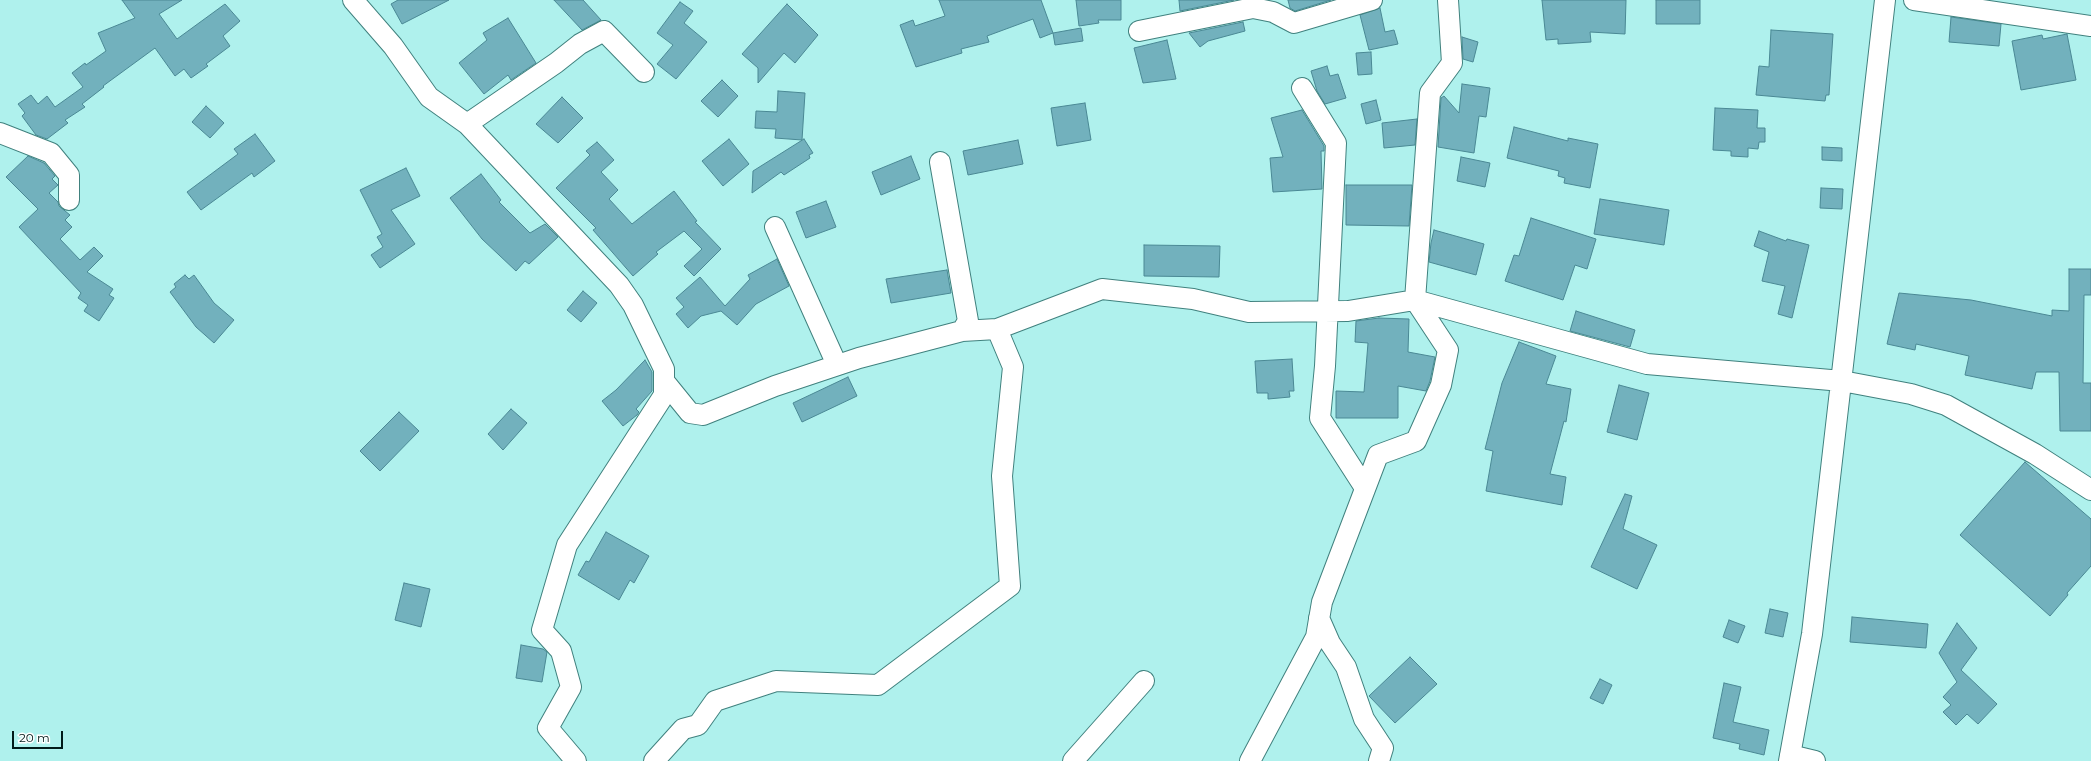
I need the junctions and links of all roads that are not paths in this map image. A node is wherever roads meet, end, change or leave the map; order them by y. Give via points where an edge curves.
1 (353, 0) edge
2 (1372, 0) edge
3 (1448, 0) edge
4 (1884, 0) edge
5 (1914, 0) edge
6 (2091, 26) edge
7 (1139, 32) dead end
8 (644, 72) dead end
9 (1302, 88) dead end
10 (468, 124) junction
11 (0, 133) edge
12 (940, 162) dead end
13 (69, 200) dead end
14 (775, 227) dead end
15 (1415, 300) junction
16 (1328, 312) junction
17 (997, 329) junction
18 (962, 331) junction
19 (838, 365) junction
20 (664, 381) junction
21 (1842, 382) junction
22 (1365, 488) junction
23 (2091, 490) edge
24 (1319, 618) junction
25 (1144, 681) dead end
26 (1789, 758) edge
27 (576, 761) edge
28 (654, 761) edge
29 (1073, 761) edge
30 (1250, 761) edge
31 (1379, 761) edge
32 (1815, 761) edge

1 - 10 street via 394,46 429,97
2 - 7 street via 1294,23 1273,12 1253,8
3 - 15 street via 1452,63 1430,93
4 - 21 street
5 - 6 street
8 - 10 street via 604,31 580,44
9 - 16 street via 1336,144
10 - 20 street via 619,285 633,305 664,369
11 - 13 street via 51,153 69,175
12 - 18 street via 968,321
14 - 19 street
15 - 16 street
15 - 21 street via 1647,364
15 - 22 street via 1448,350 1441,385 1416,441 1378,455
16 - 17 street via 1249,312 1193,299 1102,289
16 - 22 street via 1320,418
17 - 18 street
17 - 28 street via 1014,367 1002,476 1010,586 878,685 776,681 715,701 698,725 684,729
18 - 19 street
19 - 20 street via 775,386 703,415 690,414
20 - 27 street via 664,395 567,545 542,630 560,651 571,687 548,728
21 - 23 street via 1911,394 1946,405 2035,454
21 - 26 street via 1812,634
22 - 24 street via 1322,602
24 - 30 street via 1316,637
24 - 31 street via 1330,643 1346,667 1364,719 1383,748
25 - 29 street
26 - 32 street

